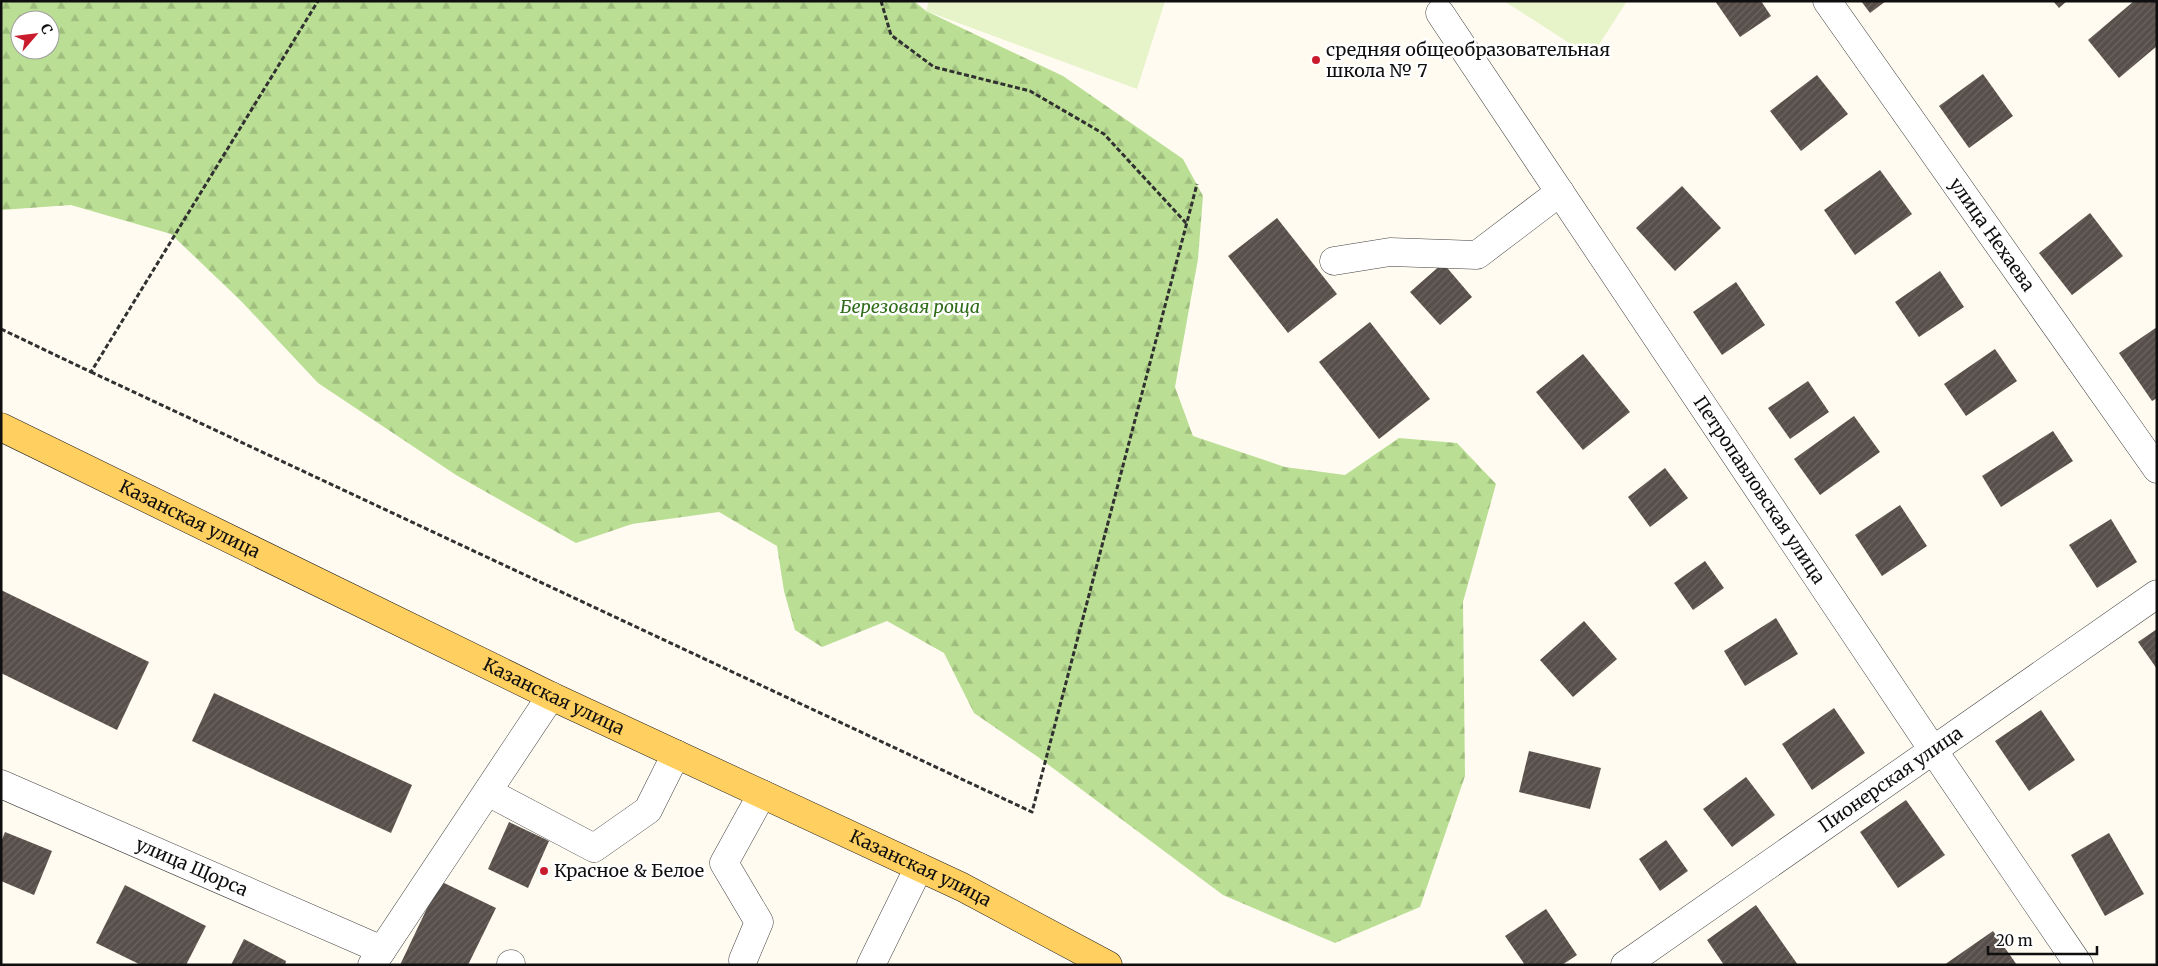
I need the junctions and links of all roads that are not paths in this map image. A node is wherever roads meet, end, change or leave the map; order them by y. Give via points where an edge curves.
1 (1826, 1) edge
2 (1440, 13) dead end
3 (1560, 192) junction
4 (1334, 261) dead end
5 (1, 427) edge
6 (2157, 469) edge
7 (2157, 594) edge
8 (551, 696) junction
9 (1933, 750) junction
10 (676, 754) junction
11 (1, 784) edge
12 (488, 792) junction
13 (762, 794) junction
14 (919, 867) junction
15 (377, 957) edge
16 (742, 960) dead end
17 (871, 965) edge
18 (1108, 965) edge
19 (1625, 965) edge
20 (2079, 965) edge

1 - 6 street, улица Нехаева
2 - 3 street, Петропавловская улица
3 - 4 street via 1477,256 1390,252
3 - 9 street, Петропавловская улица
5 - 8 main road, Казанская улица
7 - 9 street, Пионерская улица
8 - 10 main road, Казанская улица
8 - 12 street
9 - 19 street, Пионерская улица
9 - 20 street, Петропавловская улица
10 - 12 street via 648,810 594,848
10 - 13 main road, Казанская улица
11 - 15 street, улица Щорса
12 - 15 street
13 - 14 main road, Казанская улица
13 - 16 street via 724,863 760,922
14 - 17 street
14 - 18 main road, Казанская улица

